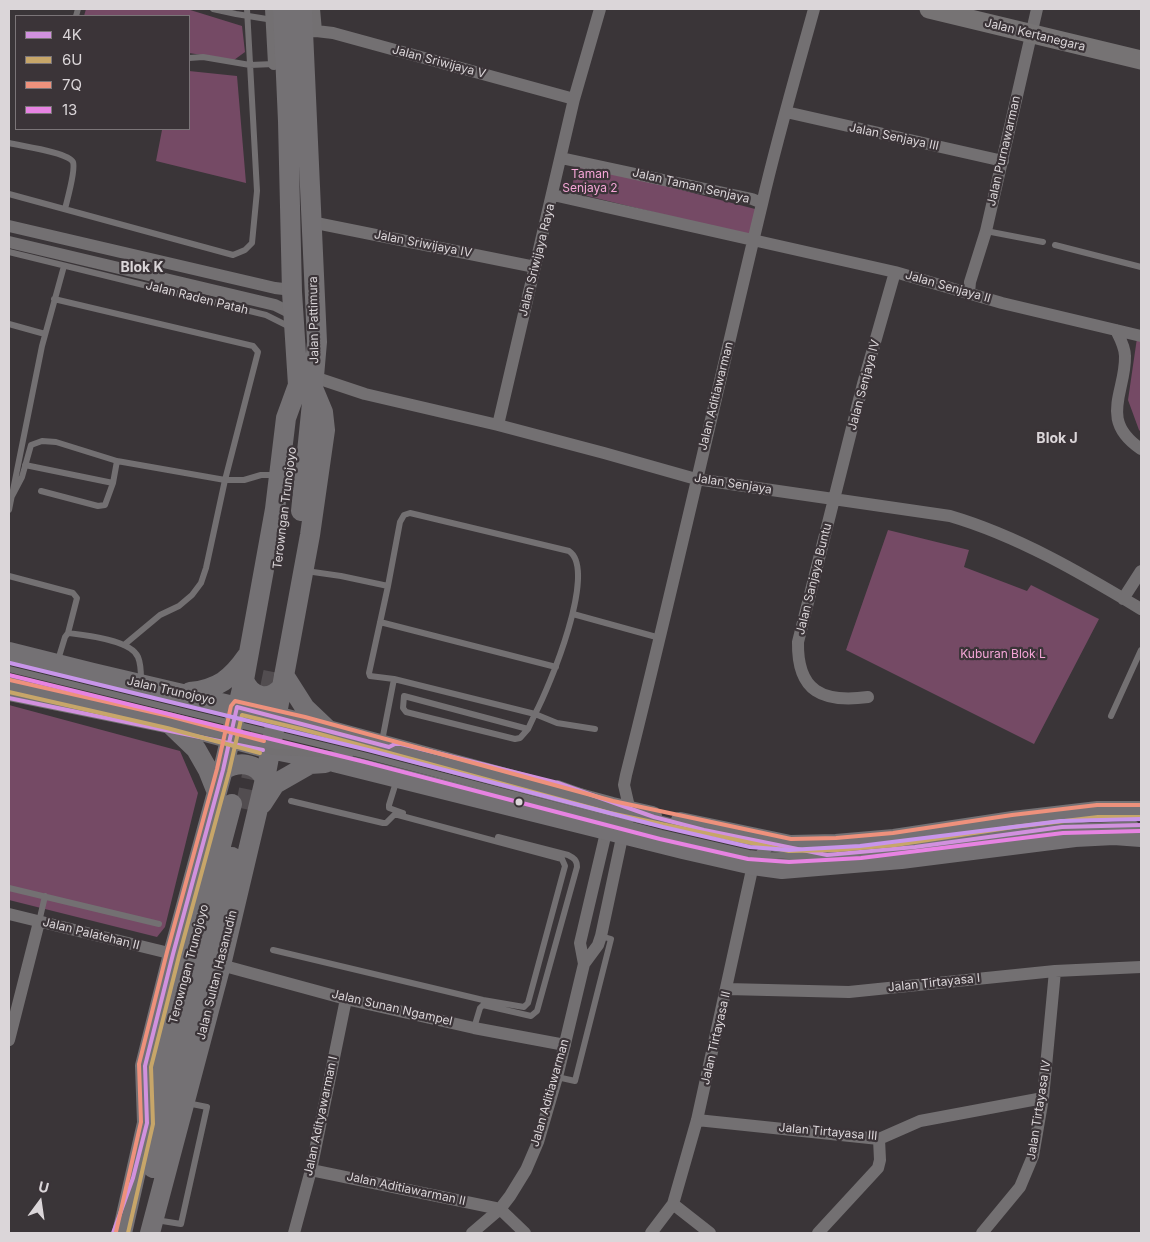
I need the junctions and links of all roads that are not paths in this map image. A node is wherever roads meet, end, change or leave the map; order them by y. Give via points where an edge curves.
1 (213, 9) edge
2 (302, 9) edge
3 (314, 9) edge
4 (600, 9) edge
5 (814, 9) edge
6 (929, 9) edge
7 (1038, 9) edge
8 (247, 12) edge
9 (277, 14) edge
10 (309, 31) junction
11 (1031, 34) junction
12 (190, 58) edge
13 (1141, 60) edge
14 (280, 64) junction
15 (250, 66) junction
16 (574, 98) junction
17 (786, 112) junction
18 (9, 143) edge
19 (561, 158) junction
20 (1003, 161) junction
21 (9, 194) edge
22 (553, 195) junction
23 (762, 203) junction
24 (64, 209) junction
25 (311, 222) junction
26 (9, 226) edge
27 (986, 231) junction
28 (754, 240) junction
29 (9, 242) edge
30 (1043, 242) dead end
31 (1055, 245) dead end
32 (27, 251) junction
33 (9, 252) edge
34 (64, 266) junction
35 (535, 266) junction
36 (1141, 267) edge
37 (895, 272) junction
38 (292, 290) junction
39 (969, 293) junction
40 (54, 299) junction
41 (294, 322) junction
42 (9, 324) edge
43 (1116, 330) junction
44 (45, 334) junction
45 (1141, 336) edge
46 (309, 383) junction
47 (498, 425) junction
48 (1141, 449) edge
49 (117, 461) junction
50 (24, 464) junction
51 (279, 475) junction
52 (225, 480) junction
53 (696, 480) junction
54 (112, 483) junction
55 (41, 491) dead end
56 (12, 496) junction
57 (834, 499) junction
58 (9, 510) edge
59 (303, 570) junction
60 (1141, 570) edge
61 (9, 576) edge
62 (388, 586) junction
63 (1124, 599) junction
64 (1141, 609) edge
65 (573, 614) junction
66 (380, 622) junction
67 (68, 633) junction
68 (660, 638) junction
69 (124, 645) junction
70 (9, 646) edge
71 (1141, 650) edge
72 (9, 652) edge
73 (58, 662) junction
74 (556, 667) junction
75 (270, 668) junction
76 (244, 680) junction
77 (394, 680) junction
78 (140, 681) junction
79 (9, 685) edge
80 (392, 692) junction
81 (180, 693) junction
82 (51, 695) junction
83 (404, 696) junction
84 (868, 697) dead end
85 (237, 707) junction
86 (535, 714) junction
87 (276, 716) junction
88 (1111, 716) dead end
89 (168, 722) junction
90 (528, 728) junction
91 (595, 729) dead end
92 (328, 730) junction
93 (229, 739) junction
94 (384, 748) junction
95 (270, 749) junction
96 (334, 762) junction
97 (223, 770) junction
98 (398, 778) junction
99 (265, 779) junction
100 (624, 785) junction
101 (216, 790) junction
102 (291, 801) dead end
103 (244, 808) junction
104 (621, 809) junction
105 (392, 813) junction
106 (1140, 824) edge
107 (615, 831) junction
108 (894, 838) junction
109 (772, 841) junction
110 (827, 855) junction
111 (901, 859) junction
112 (753, 864) junction
113 (9, 888) edge
114 (45, 896) junction
115 (9, 914) edge
116 (39, 922) junction
117 (159, 924) dead end
118 (600, 936) junction
119 (273, 950) dead end
120 (173, 954) junction
121 (584, 964) junction
122 (221, 965) junction
123 (1141, 967) edge
124 (1055, 971) junction
125 (727, 989) junction
126 (346, 999) junction
127 (483, 1002) junction
128 (474, 1028) junction
129 (9, 1040) edge
130 (564, 1045) junction
131 (178, 1060) junction
132 (557, 1077) junction
133 (1043, 1098) junction
134 (184, 1102) junction
135 (697, 1120) junction
136 (155, 1125) junction
137 (879, 1138) junction
138 (311, 1170) junction
139 (133, 1178) junction
140 (673, 1204) junction
141 (500, 1209) junction
142 (152, 1226) edge
143 (113, 1233) edge
144 (122, 1233) edge
145 (136, 1233) edge
146 (294, 1233) edge
147 (472, 1233) edge
148 (525, 1233) edge
149 (651, 1233) edge
150 (710, 1233) edge
151 (818, 1233) edge
152 (982, 1233) edge

1 - 8 lane
2 - 10 main road, Jalan Pattimura
3 - 10 street, Jalan Pattimura
4 - 16 street, Jalan Sriwijaya Raya
5 - 17 street, Jalan Aditiawarman
6 - 11 street, Jalan Kertanegara
7 - 11 street, Jalan Purnawarman
8 - 9 lane
8 - 15 lane
9 - 14 main road, Jalan Pattimura
10 - 16 street, Jalan Sriwijaya V via 333,33
10 - 25 main road, Jalan Pattimura
11 - 13 street, Jalan Kertanegara
11 - 20 street, Jalan Purnawarman
12 - 15 lane via 203,57
14 - 15 lane
14 - 38 main road, Jalan Pattimura
15 - 24 lane via 257,191 252,243 245,250 233,255
16 - 19 street, Jalan Sriwijaya Raya
17 - 20 street, Jalan Senjaya III
17 - 23 street, Jalan Aditiawarman
18 - 24 lane via 71,159 74,164
19 - 22 street, Jalan Sriwijaya Raya
19 - 23 street, Jalan Taman Senjaya
20 - 27 street, Jalan Purnawarman
21 - 24 lane
22 - 28 street
22 - 35 street, Jalan Sriwijaya Raya
23 - 28 street, Jalan Aditiawarman
25 - 35 street, Jalan Sriwijaya IV
25 - 46 main road, Jalan Pattimura via 317,342
26 - 38 street
27 - 30 lane
27 - 39 street, Jalan Purnawarman
28 - 37 street, Jalan Senjaya II
28 - 53 street, Jalan Aditiawarman
29 - 32 street, Jalan Raden Patah
31 - 36 lane
32 - 33 lane, Jalan Raden Patah
32 - 34 lane, Jalan Raden Patah
32 - 41 street, Jalan Raden Patah via 275,305
34 - 40 lane
34 - 41 lane, Jalan Raden Patah via 266,315 286,324
35 - 47 street, Jalan Sriwijaya Raya
37 - 39 street, Jalan Senjaya II
37 - 57 street, Jalan Senjaya IV
38 - 41 main road, Jalan Pattimura
39 - 43 street, Jalan Senjaya II
40 - 44 lane
40 - 52 lane via 253,346 258,352
41 - 46 main road, Jalan Pattimura
42 - 44 lane
43 - 45 street, Jalan Senjaya II
43 - 48 street via 1125,356 1117,416 1123,431
44 - 56 lane
46 - 47 street, Jalan Senjaya
46 - 51 main road, Jalan Pattimura via 286,418
46 - 59 main road, Jalan Pattimura via 323,412 325,430
46 - 75 main road, Terowngan Trunojoyo via 299,534
47 - 53 street, Jalan Senjaya
49 - 50 lane via 56,442 42,441 31,444
49 - 52 lane
49 - 54 lane
50 - 54 lane
50 - 56 lane via 22,477
51 - 52 lane
51 - 75 main road, Jalan Pattimura
52 - 69 lane via 201,582 180,606 160,615
53 - 57 street, Jalan Senjaya
53 - 68 street, Jalan Aditiawarman
54 - 55 lane via 105,505 98,506
56 - 58 lane
57 - 63 street, Jalan Senjaya via 950,516 981,525 1018,541
57 - 84 street, Jalan Sanjaya Buntu via 798,651 801,668 814,690 835,699
59 - 62 lane
59 - 75 main road, Jalan Pattimura
60 - 63 street
61 - 67 lane via 73,593 76,598
62 - 65 lane via 400,522 404,515 410,513 569,551 575,556 578,571
62 - 66 lane
63 - 64 street, Jalan Senjaya
65 - 68 lane
65 - 74 lane
66 - 74 lane
66 - 77 lane via 369,675
67 - 69 lane
67 - 73 lane
68 - 100 street, Jalan Aditiawarman
69 - 78 lane via 138,656
70 - 73 lane
71 - 88 lane
72 - 73 main road, Jalan Trunojoyo
73 - 78 main road, Jalan Trunojoyo
73 - 82 main road
74 - 86 lane
75 - 76 main road, Jalan Pattimura
75 - 76 main road via 276,694 261,696 252,692
75 - 81 main road via 238,670 216,687
75 - 87 main road, Jalan Pattimura
75 - 92 main road
76 - 85 main road, Jalan Pattimura
77 - 80 lane
77 - 86 lane
78 - 81 main road, Jalan Trunojoyo
79 - 82 main road
79 - 94 lane, bridge
79 - 94 lane, bridge via 274,752
80 - 83 lane
80 - 94 lane
81 - 85 main road, Jalan Trunojoyo
82 - 89 main road
83 - 90 lane
83 - 90 lane via 406,712 515,739
85 - 87 main road, Jalan Trunojoyo
85 - 93 main road
86 - 90 lane
86 - 91 lane via 558,723
87 - 92 main road, Jalan Trunojoyo
87 - 95 main road, Jalan Sultan Hasanudin
89 - 93 main road
89 - 101 main road via 196,749
92 - 94 main road, Jalan Trunojoyo
93 - 95 main road
93 - 97 main road
94 - 104 main road, Jalan Trunojoyo
94 - 110 lane, bridge via 558,783 654,817
94 - 110 lane, bridge via 662,833 768,855
95 - 96 main road
95 - 99 main road, Jalan Sultan Hasanudin
96 - 98 main road
96 - 103 main road via 310,764
97 - 99 main road via 236,764 248,765 260,771
97 - 101 main road
98 - 105 lane via 389,805
98 - 107 main road
99 - 103 main road, Jalan Sultan Hasanudin
100 - 104 street, Jalan Aditiawarman
100 - 104 street, Jalan Aditiawarman
101 - 120 main road
102 - 105 lane via 386,823
103 - 122 main road, Jalan Sultan Hasanudin
103 - 131 main road, Terowngan Trunojoyo
103 - 136 main road, Terowngan Trunojoyo
104 - 107 street, Jalan Aditiawarman
104 - 107 street, Jalan Aditiawarman
104 - 109 main road, Jalan Trunojoyo
105 - 127 lane via 564,862 528,1003 524,1007
105 - 127 lane via 568,855 577,863 537,1011 531,1016
106 - 108 main road, Jalan Trunojoyo via 1098,811
106 - 110 lane, bridge via 1062,827
106 - 111 main road via 1114,835
107 - 112 main road
107 - 118 street, Jalan Aditiawarman
107 - 121 street, Jalan Aditiawarman via 580,943
108 - 109 main road, Jalan Trunojoyo via 836,844 790,845
108 - 111 main road
109 - 112 street, Jalan Tirtayasa II
111 - 112 main road via 782,869
112 - 125 street, Jalan Tirtayasa II
113 - 114 lane
114 - 116 lane
114 - 117 lane
115 - 116 street, Jalan Palatehan II
116 - 120 street, Jalan Palatehan II
116 - 129 street
118 - 121 street, Jalan Aditiawarman via 598,945
118 - 132 lane via 611,939 575,1081
119 - 127 lane
120 - 136 main road via 145,1066
121 - 130 street, Jalan Aditiawarman
122 - 126 street, Jalan Sunan Ngampel
122 - 134 main road, Jalan Sultan Hasanudin
123 - 124 street, Jalan Tirtayasa I
124 - 125 street, Jalan Tirtayasa I via 849,992
124 - 133 street, Jalan Tirtayasa IV
125 - 135 street, Jalan Tirtayasa II
126 - 128 street, Jalan Sunan Ngampel
126 - 138 street, Jalan Adityawarman I
127 - 128 lane
128 - 130 street, Jalan Sunan Ngampel
130 - 132 street, Jalan Aditiawarman
131 - 134 main road
131 - 136 main road, Terowngan Trunojoyo
132 - 141 street, Jalan Aditiawarman via 538,1142 526,1170
133 - 137 street, Jalan Tirtayasa III via 920,1121
133 - 152 street, Jalan Tirtayasa IV via 1028,1171 1020,1187
134 - 142 main road, Jalan Sultan Hasanudin
134 - 142 lane via 207,1107 181,1224
135 - 137 street, Jalan Tirtayasa III
135 - 140 street, Jalan Tirtayasa II
136 - 139 main road
136 - 145 main road
137 - 151 street via 878,1168
138 - 141 street, Jalan Aditiawarman II
138 - 146 street, Jalan Adityawarman I
139 - 143 street
139 - 144 main road
140 - 149 street, Jalan Tirtayasa II
140 - 150 street
141 - 147 street, Jalan Aditiawarman
141 - 148 street

